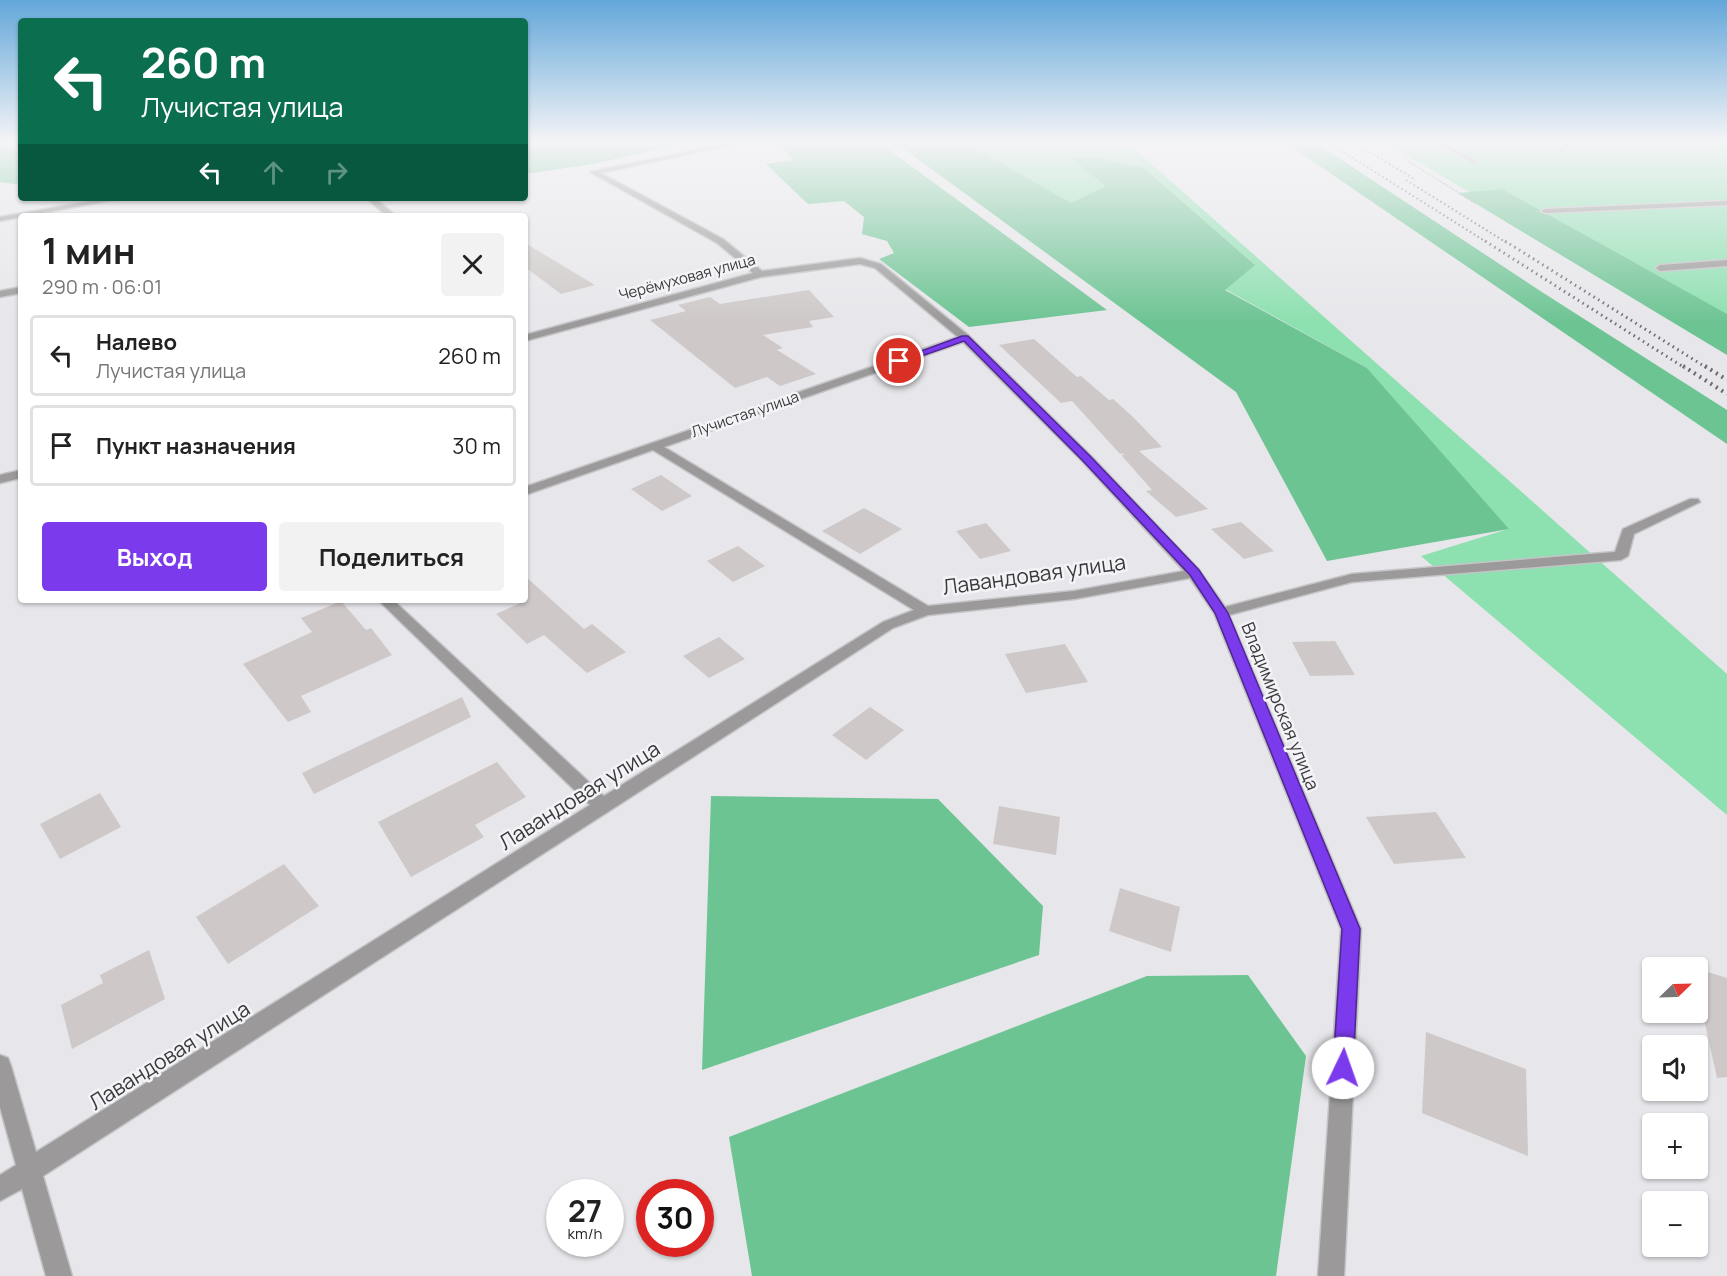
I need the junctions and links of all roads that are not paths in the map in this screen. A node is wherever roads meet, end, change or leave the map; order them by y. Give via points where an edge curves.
1 (94, 203) edge
2 (376, 203) edge
3 (650, 203) edge
4 (1727, 203) edge
5 (1545, 211) dead end
6 (34, 213) edge
7 (388, 213) edge
8 (18, 216) edge
9 (0, 219) edge
10 (860, 261) joint
11 (1727, 263) edge
12 (1660, 268) dead end
13 (760, 274) junction
14 (18, 291) edge
15 (0, 294) edge
16 (530, 336) edge
17 (965, 338) junction
18 (654, 446) junction
19 (18, 475) edge
20 (0, 479) edge
21 (528, 490) edge
22 (1694, 502) dead end
23 (1194, 573) junction
24 (388, 603) edge
25 (926, 611) junction
26 (1221, 613) junction
27 (603, 806) junction
28 (0, 1066) edge
29 (31, 1170) junction
30 (0, 1190) edge
31 (59, 1276) edge
32 (1331, 1276) edge

1 - 6 street
2 - 7 street
3 - 13 street via 720,241
4 - 5 street
8 - 9 street
10 - 13 street, Черёмуховая улица
10 - 17 street, Владимирская улица via 878,266
11 - 12 street
13 - 16 street, Черёмуховая улица
14 - 15 street
17 - 18 street, Лучистая улица
17 - 23 street, Владимирская улица
18 - 21 street, Лучистая улица
18 - 25 street
19 - 20 street
22 - 26 street via 1628,532 1621,556 1352,578
23 - 25 street, Лавандовая улица via 1074,595
23 - 26 street, Владимирская улица
24 - 27 street
25 - 27 street, Лавандовая улица via 888,625
26 - 32 street, Владимирская улица via 1351,929
27 - 29 street, Лавандовая улица
28 - 29 street
29 - 30 street, Лавандовая улица
29 - 31 street

